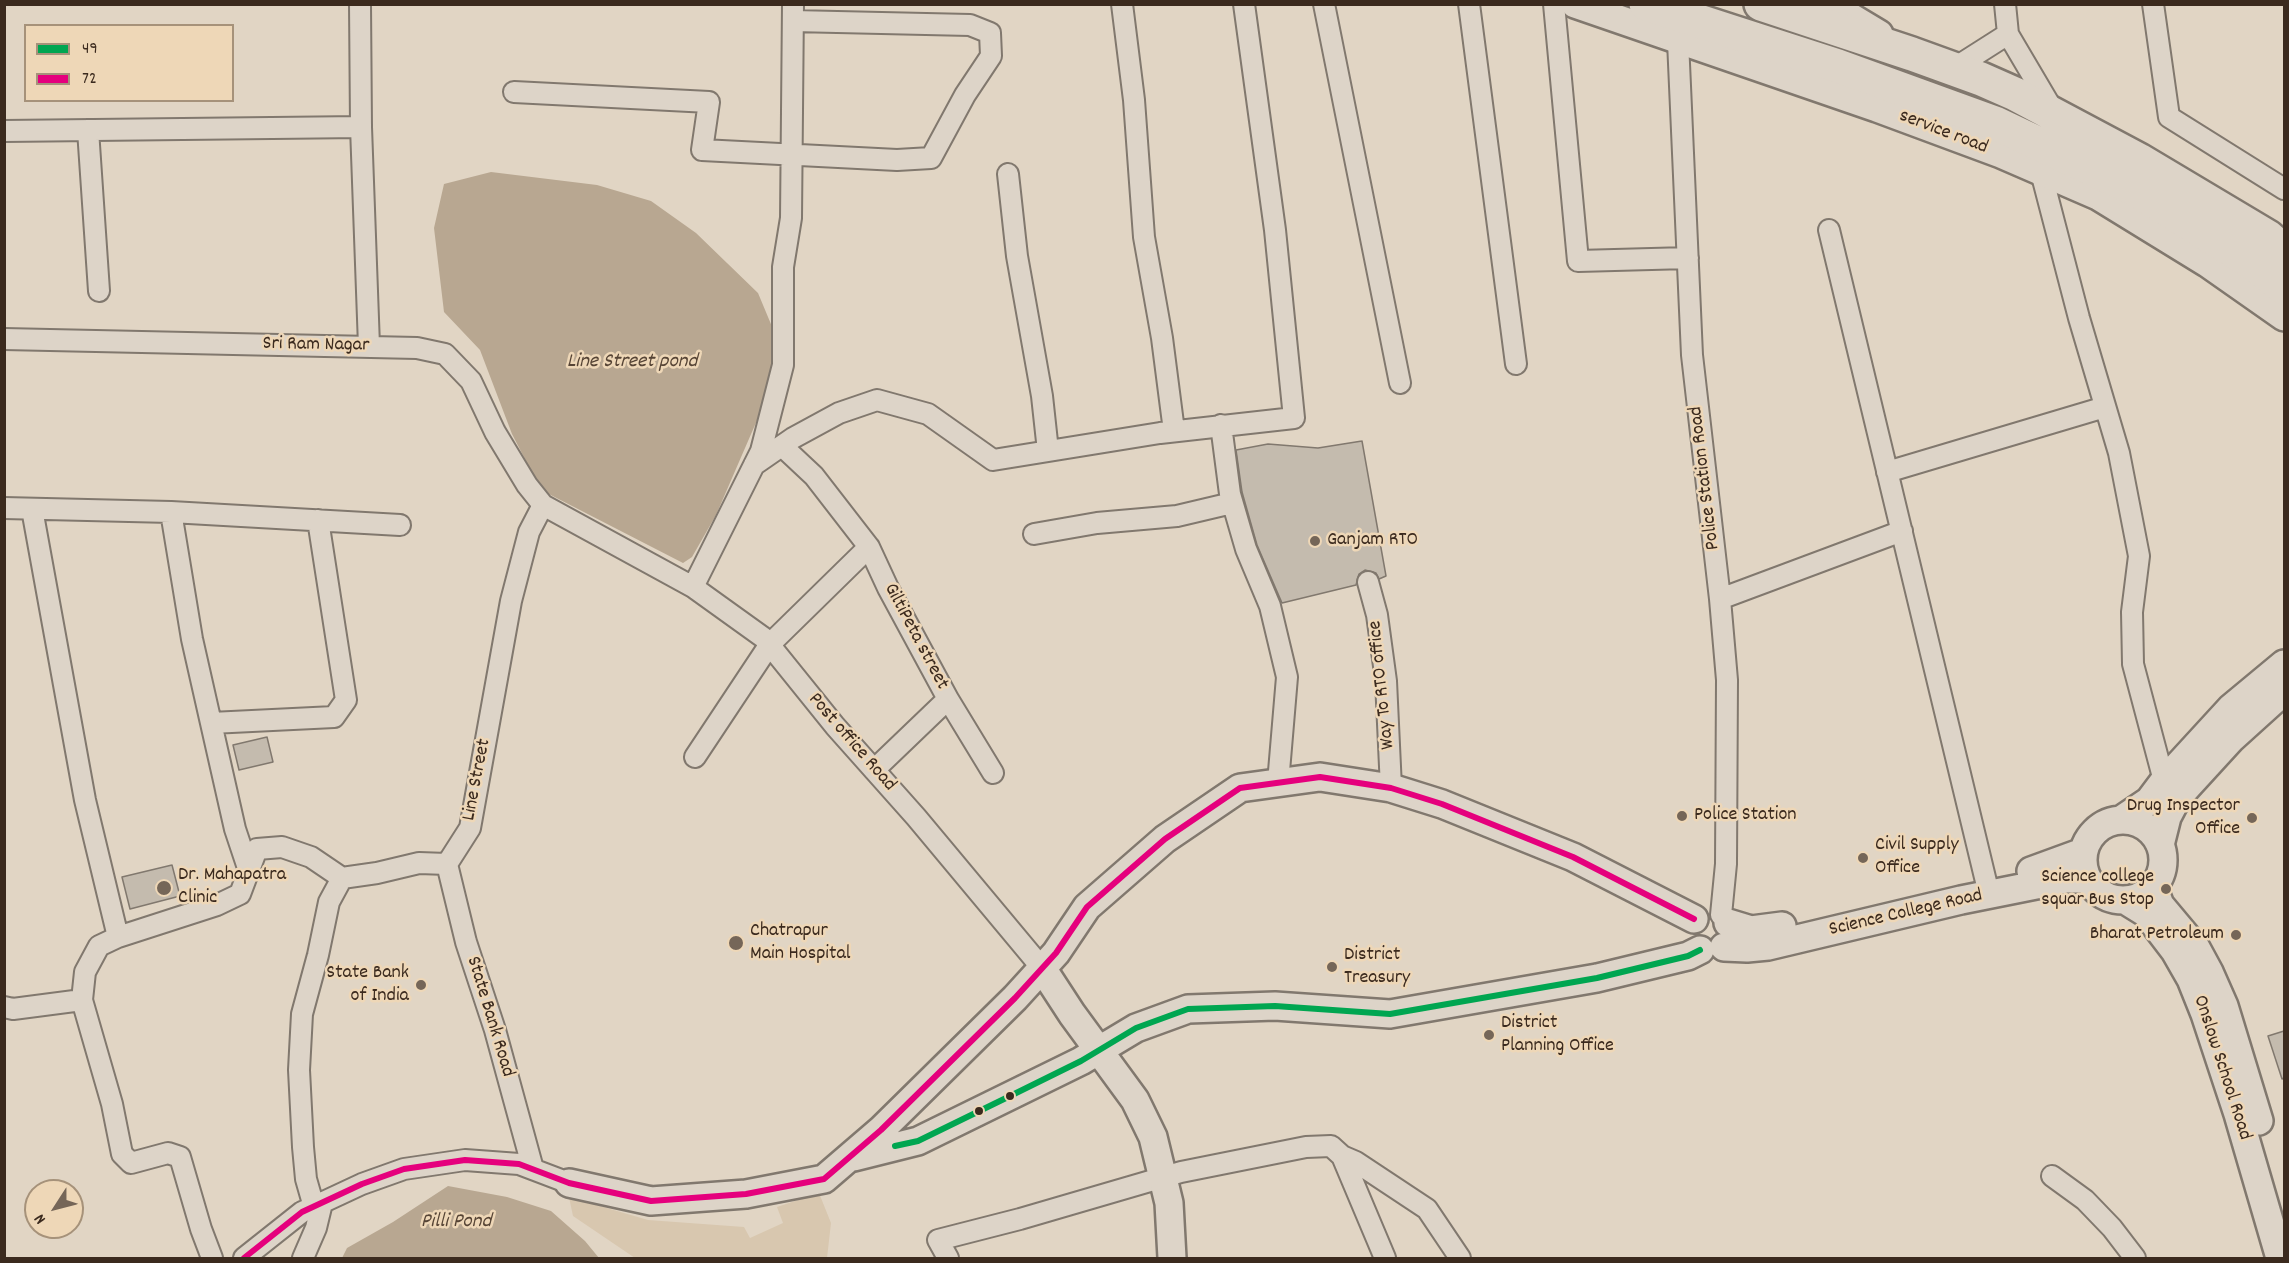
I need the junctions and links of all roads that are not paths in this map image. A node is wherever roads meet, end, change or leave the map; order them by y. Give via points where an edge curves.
1 (360, 4) edge
2 (1122, 4) edge
3 (1244, 4) edge
4 (1324, 4) edge
5 (1469, 4) edge
6 (1554, 4) edge
7 (1575, 4) edge
8 (1646, 4) edge
9 (1761, 4) edge
10 (1829, 4) edge
11 (2005, 4) edge
12 (2153, 4) edge
13 (793, 13) edge
14 (2008, 34) junction
15 (1678, 41) junction
16 (1912, 54) junction
17 (1953, 69) junction
18 (514, 92) dead end
19 (2056, 116) junction
20 (361, 127) junction
21 (88, 130) junction
22 (4, 131) edge
23 (790, 154) junction
24 (2041, 172) junction
25 (1008, 174) dead end
26 (2284, 189) edge
27 (1829, 230) dead end
28 (2284, 251) edge
29 (1688, 258) junction
30 (2284, 288) edge
31 (99, 291) dead end
32 (2284, 317) edge
33 (4, 339) edge
34 (369, 346) junction
35 (1516, 364) dead end
36 (1400, 383) dead end
37 (2105, 407) junction
38 (1221, 425) junction
39 (1174, 431) junction
40 (782, 446) junction
41 (1047, 451) junction
42 (754, 465) junction
43 (1887, 472) junction
44 (1233, 503) junction
45 (543, 505) junction
46 (4, 508) edge
47 (32, 509) junction
48 (171, 512) junction
49 (318, 520) junction
50 (400, 525) dead end
51 (1902, 531) junction
52 (1034, 534) dead end
53 (869, 547) junction
54 (1368, 582) dead end
55 (693, 587) junction
56 (1720, 599) junction
57 (770, 644) junction
58 (2284, 664) edge
59 (2284, 691) edge
60 (948, 699) junction
61 (211, 723) junction
62 (695, 757) dead end
63 (874, 770) junction
64 (993, 773) dead end
65 (2164, 781) junction
66 (1278, 783) junction
67 (1391, 788) junction
68 (2121, 819) junction
69 (2160, 845) junction
70 (2083, 852) junction
71 (447, 864) junction
72 (248, 868) junction
73 (342, 878) junction
74 (2087, 879) junction
75 (2153, 887) junction
76 (1987, 888) junction
77 (2125, 900) junction
78 (1718, 934) junction
79 (118, 937) junction
80 (1042, 968) junction
81 (82, 1000) junction
82 (4, 1007) edge
83 (1098, 1050) junction
84 (1342, 1156) junction
85 (849, 1158) junction
86 (532, 1169) junction
87 (2052, 1176) dead end
88 (1163, 1178) junction
89 (569, 1183) joint
90 (313, 1207) junction
91 (2284, 1210) edge
92 (212, 1258) edge
93 (244, 1258) edge
94 (303, 1258) edge
95 (948, 1258) edge
96 (1172, 1258) edge
97 (1385, 1258) edge
98 (1460, 1258) edge
99 (2135, 1258) edge
100 (2280, 1258) edge

1 - 20 street
2 - 39 street via 1144,237
3 - 38 street via 1275,230 1294,418
4 - 36 street
5 - 35 street
6 - 29 street via 1578,261
7 - 15 main road, service road
8 - 30 highway via 1838,66 1995,123 2134,189 2254,264
9 - 16 highway
10 - 16 main road
11 - 14 street
12 - 26 street via 2169,117
13 - 23 street
13 - 23 street via 970,25 990,33 992,56 965,95 931,158
14 - 17 street
14 - 19 street
15 - 24 main road, service road via 1877,108
15 - 29 street, Police Station Road
16 - 17 highway
17 - 19 highway
18 - 23 street via 708,102 702,150
19 - 28 highway via 2139,160 2268,237
20 - 21 street
20 - 34 street
21 - 22 street
21 - 31 street
23 - 42 street via 791,218 783,267 783,364
24 - 32 main road, service road via 2098,196 2207,263
24 - 37 street
25 - 41 street
27 - 43 street
29 - 56 street, Police Station Road via 1692,355
33 - 34 street, Sri Ram Nagar
34 - 45 street, Sri Ram Nagar via 417,348 445,354 471,381 495,432
37 - 43 street
37 - 65 street via 2119,453 2139,556 2132,612 2133,664
38 - 39 street
38 - 44 street
39 - 41 street
40 - 41 street via 839,413 877,400 927,414 993,460
40 - 42 street
40 - 53 street, GiltiPeta street via 814,476
42 - 55 street
43 - 51 street
44 - 52 street via 1177,516 1097,523
44 - 66 street via 1246,549 1270,606 1287,677
45 - 55 street, Post office Road
45 - 71 street, Line Street via 529,532 511,601 470,828
46 - 47 street
47 - 48 street
47 - 79 street via 85,800
48 - 49 street
48 - 61 street via 192,639
49 - 50 street
49 - 61 street via 346,700 334,717
51 - 56 street
51 - 76 street
53 - 57 street
53 - 60 street, GiltiPeta street
54 - 67 street, Way To RTO office via 1386,681
55 - 57 street, Post office Road
56 - 78 street, Police Station Road via 1727,680 1726,864
57 - 62 street
57 - 63 street, Post office Road
58 - 65 main road via 2231,708
59 - 69 main road via 2231,738 2177,798
60 - 63 street, GiltiPeta street
60 - 64 street
61 - 72 street
63 - 80 street, Post office Road
65 - 68 main road via 2149,801
66 - 67 main road via 1320,777
66 - 80 main road via 1240,788 1165,839 1088,907
67 - 78 main road via 1443,804 1573,857 1694,919 1691,939
68 - 69 main road via 2146,827
68 - 70 main road via 2096,829
69 - 75 main road via 2163,867
70 - 74 main road
70 - 76 main road, Science College Road
71 - 73 street via 419,863
71 - 86 street, State Bank Road
72 - 73 street via 257,849 282,847 311,857
72 - 79 street via 240,894
73 - 90 street via 329,902 302,1014 299,1070 303,1147
74 - 76 main road, Science College Road
74 - 77 main road via 2103,895
75 - 77 main road
75 - 91 main road, Onslow School Road via 2160,905 2196,948 2224,1006
76 - 78 main road, Science College Road
77 - 100 main road, Onslow School Road via 2146,913 2191,979 2234,1103
78 - 83 main road via 1688,956 1597,978 1390,1014 1275,1006 1188,1009 1136,1028
79 - 81 street via 99,946 85,972
80 - 83 main road, Post office Road
80 - 85 main road via 944,1069
81 - 82 street
81 - 92 street via 122,1154 131,1163 168,1152 180,1157
83 - 85 main road via 918,1141
83 - 88 main road, Post office Road via 1135,1100 1153,1137
84 - 88 street via 1331,1146 1306,1147
84 - 97 street
84 - 98 street via 1427,1209
85 - 89 main road via 824,1179 746,1194 651,1201
86 - 89 street
86 - 90 street via 519,1164 465,1160 404,1170
87 - 99 street via 2085,1200
88 - 95 street via 938,1240
88 - 96 main road, Post office Road via 1169,1203
90 - 93 street
90 - 94 street via 316,1228

